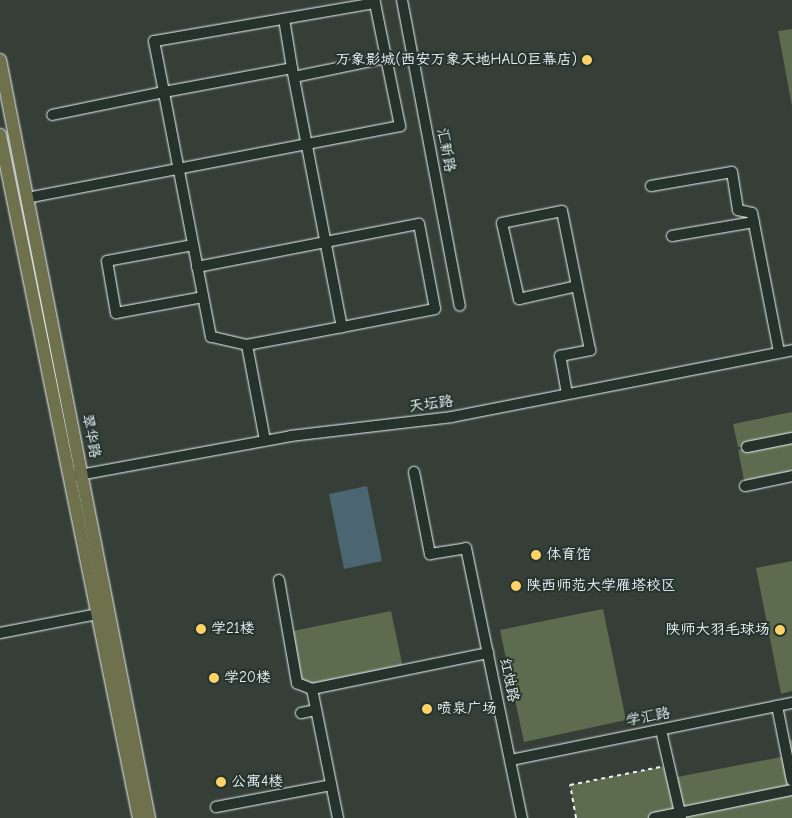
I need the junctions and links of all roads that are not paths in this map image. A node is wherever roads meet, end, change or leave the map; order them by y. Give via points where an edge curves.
1 (402, 0) edge
2 (284, 19) junction
3 (386, 58) junction
4 (0, 60) edge
5 (293, 72) junction
6 (164, 92) junction
7 (52, 115) dead end
8 (0, 135) edge
9 (307, 145) junction
10 (179, 169) junction
11 (651, 186) dead end
12 (28, 198) junction
13 (754, 222) junction
14 (672, 236) dead end
15 (326, 242) junction
16 (193, 245) junction
17 (197, 267) junction
18 (578, 286) junction
19 (203, 297) junction
20 (460, 306) dead end
21 (342, 327) junction
22 (247, 345) junction
23 (792, 350) edge
24 (779, 352) junction
25 (567, 394) junction
26 (792, 438) edge
27 (265, 440) junction
28 (747, 447) dead end
29 (414, 472) dead end
30 (77, 476) junction
31 (792, 476) edge
32 (745, 486) dead end
33 (279, 580) dead end
34 (98, 614) junction
35 (0, 633) edge
36 (488, 653) junction
37 (312, 689) junction
38 (792, 703) edge
39 (777, 706) junction
40 (316, 710) junction
41 (302, 713) dead end
42 (662, 730) junction
43 (511, 760) junction
44 (792, 781) edge
45 (331, 785) junction
46 (792, 790) edge
47 (216, 807) dead end
48 (680, 815) edge
49 (139, 818) edge
50 (149, 818) edge
51 (338, 818) edge
52 (522, 818) edge
53 (654, 818) edge

1 - 20 street, 汇新路
2 - 3 street via 375,3
2 - 5 street
2 - 6 street via 154,41
3 - 5 street
3 - 9 street via 400,126
4 - 12 main road, 翠华路
5 - 6 street
5 - 9 street
6 - 7 street
6 - 10 street
8 - 30 main road, 翠华路
9 - 10 street
9 - 15 street
10 - 12 street
10 - 16 street
11 - 13 street via 732,172 738,210 752,214
12 - 30 main road, 翠华路
13 - 14 street
13 - 24 street
15 - 17 street
15 - 21 street
15 - 21 street via 419,224 435,309
16 - 17 street
16 - 19 street via 107,261 116,313
17 - 19 street
18 - 18 street via 562,211 502,223 519,299
18 - 25 street via 590,350 560,356
19 - 22 street via 211,337
21 - 22 street
22 - 27 street
23 - 24 street, 天坛路
24 - 25 street, 天坛路
25 - 27 street, 天坛路 via 452,417
26 - 28 street
27 - 30 street, 天坛路
29 - 36 street, 红烛路 via 430,554 466,548
30 - 34 main road, 翠华路
30 - 50 main road, 翠华路
31 - 32 street
33 - 37 street via 297,683
34 - 35 street
34 - 49 main road, 翠华路
36 - 37 street
36 - 43 street, 红烛路
37 - 40 street
38 - 39 street, 学汇路
39 - 42 street, 学汇路
39 - 44 street
40 - 41 street
40 - 45 street
42 - 43 street, 学汇路
42 - 48 street
43 - 52 street, 红烛路
45 - 47 street
45 - 51 street
46 - 48 street
48 - 53 street

